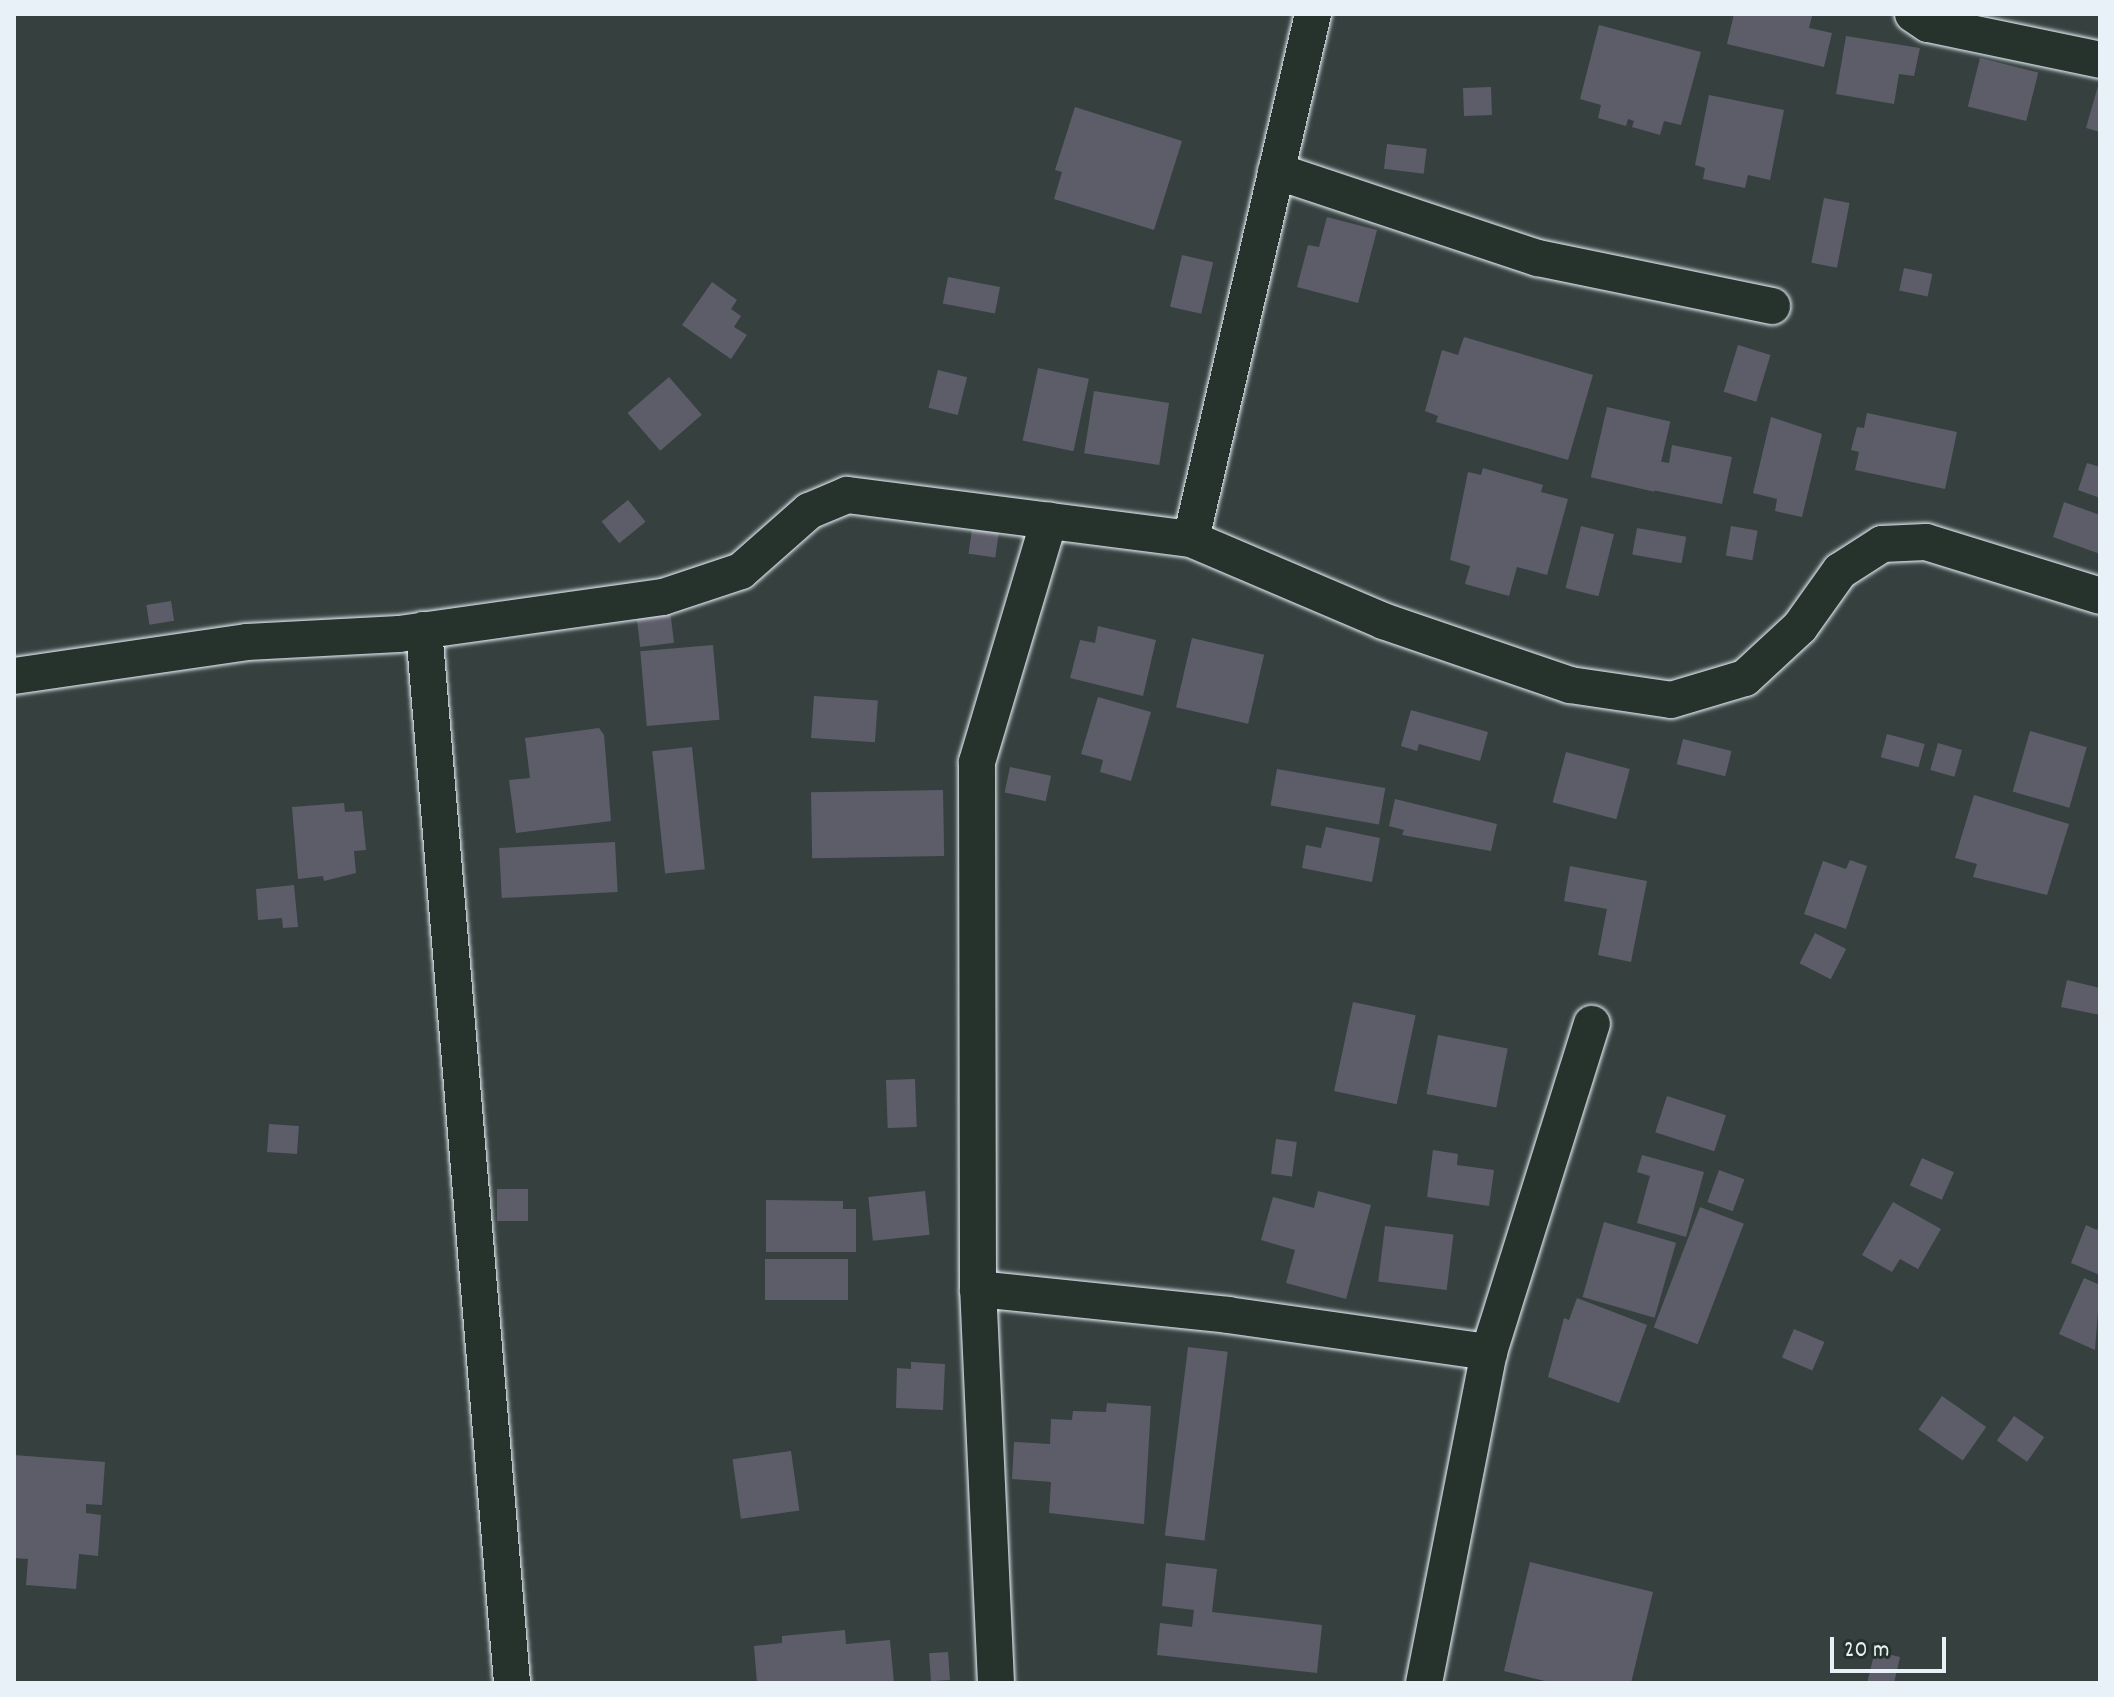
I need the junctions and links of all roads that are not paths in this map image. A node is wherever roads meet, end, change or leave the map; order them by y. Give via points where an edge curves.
1 (1313, 14) edge
2 (1913, 14) edge
3 (2100, 60) edge
4 (1276, 171) junction
5 (1772, 306) dead end
6 (1049, 520) junction
7 (1191, 539) junction
8 (2100, 596) edge
9 (424, 630) junction
10 (14, 676) edge
11 (1592, 1024) dead end
12 (978, 1289) junction
13 (1489, 1352) junction
14 (1006, 1680) edge
15 (512, 1683) edge
16 (1424, 1683) edge

1 - 4 street
2 - 3 street via 1928,24
4 - 5 street via 1538,258
4 - 7 street
6 - 7 street
6 - 9 street via 847,495 809,511 741,571 663,597
6 - 12 street via 977,762
7 - 8 street via 1383,621 1570,685 1671,700 1745,678 1800,627 1840,571 1882,544 1926,542
9 - 10 street via 247,642
9 - 15 street via 493,1507
11 - 13 street
12 - 13 street via 1228,1315
12 - 14 street
13 - 16 street

